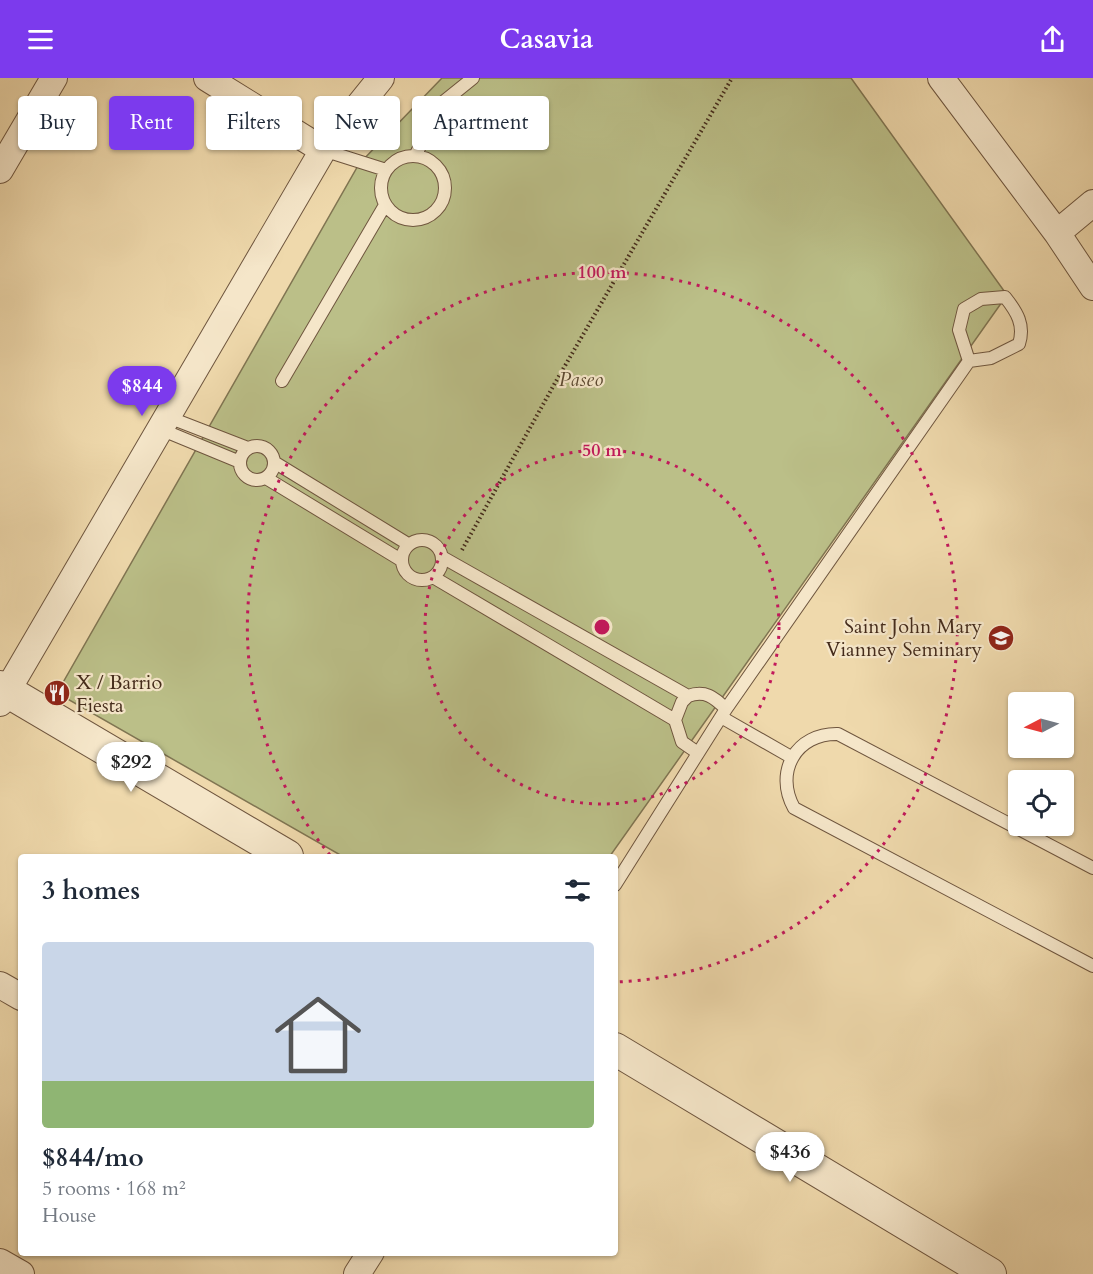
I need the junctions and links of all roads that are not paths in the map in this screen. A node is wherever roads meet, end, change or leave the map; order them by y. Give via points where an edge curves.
1 (54, 78) edge
2 (207, 78) edge
3 (381, 78) edge
4 (473, 78) edge
5 (941, 78) edge
6 (366, 96) edge
7 (314, 145) edge
8 (322, 150) joint
9 (415, 156) junction
10 (0, 170) edge
11 (387, 170) junction
12 (1093, 203) edge
13 (385, 205) junction
14 (1057, 233) junction
15 (1093, 286) edge
16 (969, 361) junction
17 (282, 381) dead end
18 (164, 423) junction
19 (248, 448) junction
20 (240, 462) junction
21 (274, 462) junction
22 (266, 478) junction
23 (312, 485) junction
24 (302, 500) junction
25 (342, 504) junction
26 (334, 519) junction
27 (408, 544) junction
28 (442, 557) junction
29 (401, 560) junction
30 (433, 577) junction
31 (2, 694) edge
32 (688, 696) junction
33 (723, 713) junction
34 (675, 720) junction
35 (698, 753) junction
36 (791, 758) junction
37 (283, 854) edge
38 (1093, 868) edge
39 (618, 880) edge
40 (1093, 966) edge
41 (0, 985) edge
42 (18, 995) edge
43 (618, 1051) edge
44 (368, 1256) edge
45 (0, 1262) edge
46 (21, 1274) edge
47 (357, 1274) edge
48 (990, 1274) edge

1 - 10 street
2 - 7 street
3 - 6 street
4 - 9 lane via 442,103
5 - 14 street
8 - 11 lane
8 - 18 street
9 - 11 lane via 400,159
9 - 13 lane via 436,165 446,186 443,202 432,216 412,221 399,218
11 - 13 lane via 381,188
12 - 14 street
13 - 17 lane
14 - 15 street
16 - 16 lane via 991,358 1019,344 1022,334 1018,313 1005,297 981,299 964,309 959,330
16 - 33 lane
18 - 19 lane
18 - 20 lane
18 - 31 street
19 - 20 lane
19 - 21 lane via 265,448
20 - 22 lane via 243,474 254,480
21 - 22 lane
21 - 23 lane
22 - 24 lane
23 - 24 lane
23 - 25 lane
24 - 26 lane
25 - 26 lane
25 - 27 lane
26 - 29 lane
27 - 28 lane via 418,539 429,540
27 - 29 lane
28 - 30 lane via 439,571
28 - 32 lane
29 - 30 lane via 412,578
30 - 34 lane
31 - 37 street
32 - 33 lane via 713,696
32 - 34 lane
33 - 35 lane
33 - 36 lane
34 - 35 lane via 682,742
35 - 39 lane
36 - 38 lane via 806,741 838,734
36 - 40 lane via 786,788 794,808
41 - 42 street
43 - 48 street
44 - 47 street
45 - 46 street

